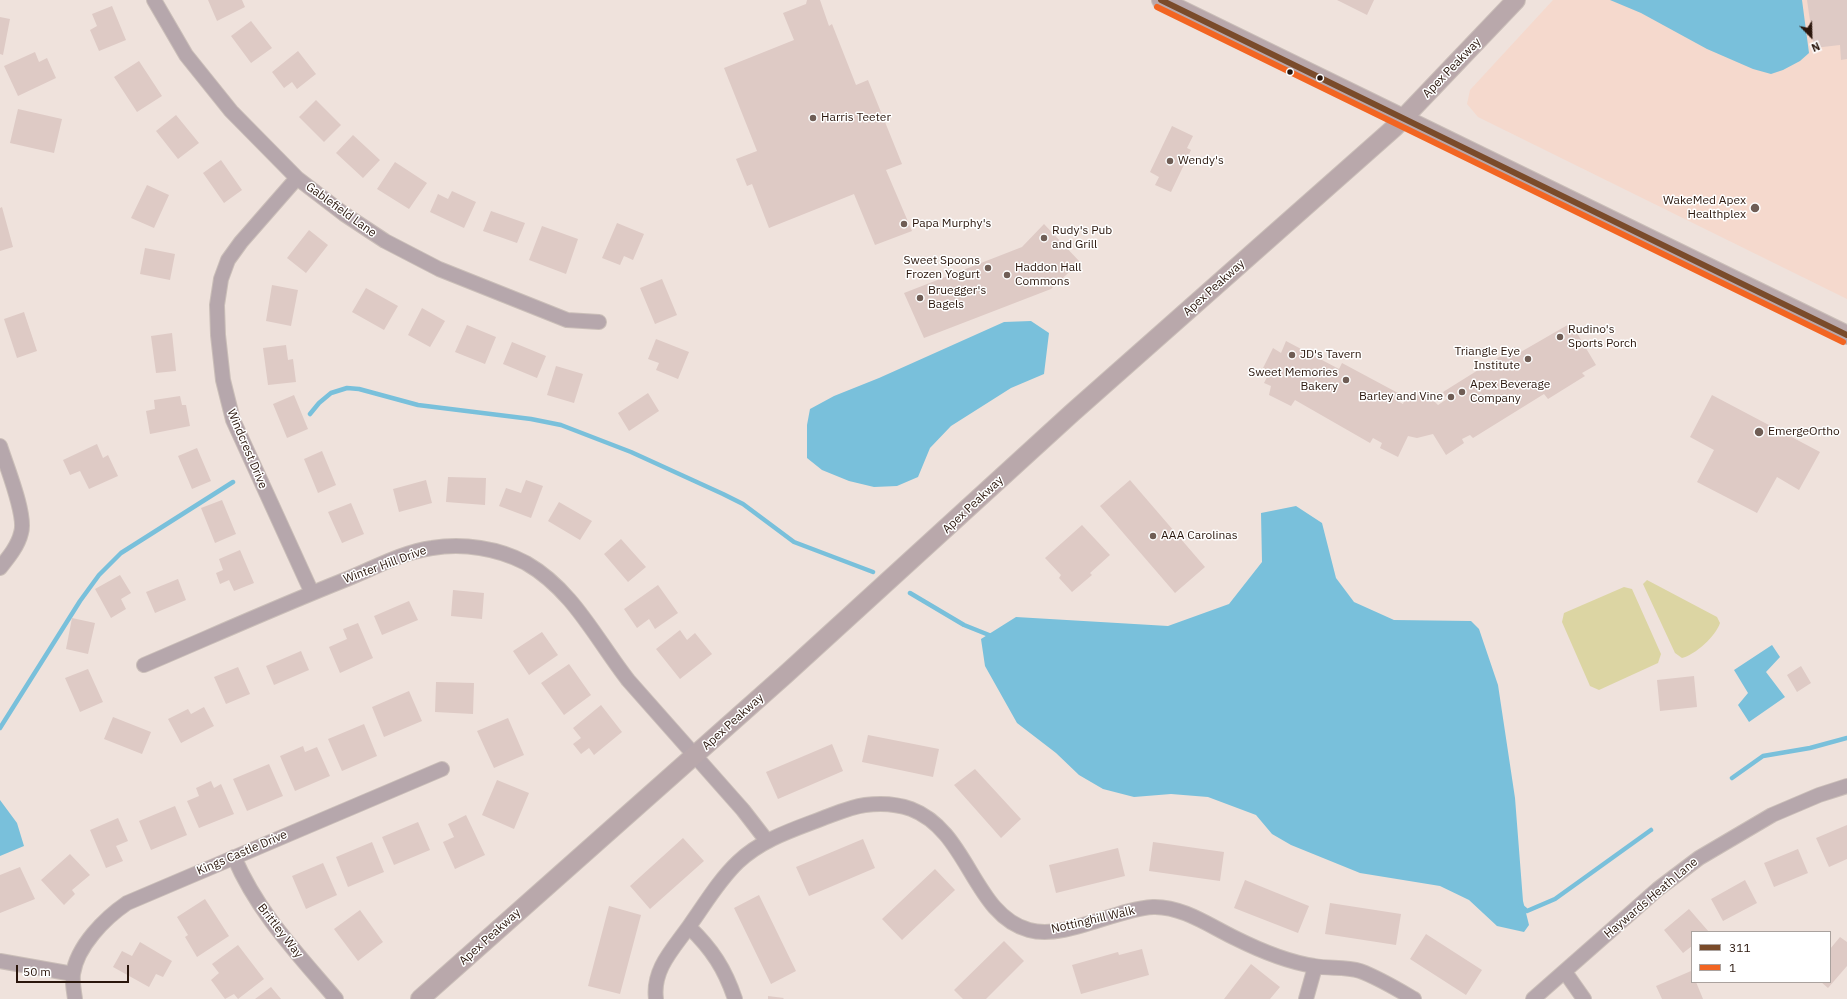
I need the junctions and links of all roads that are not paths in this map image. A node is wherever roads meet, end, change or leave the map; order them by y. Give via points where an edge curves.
1 (154, 0) edge
2 (1161, 0) edge
3 (1516, 0) edge
4 (1403, 118) junction
5 (297, 178) junction
6 (599, 322) dead end
7 (1847, 335) edge
8 (0, 446) edge
9 (0, 568) edge
10 (312, 593) junction
11 (144, 665) dead end
12 (694, 756) junction
13 (442, 769) dead end
14 (1847, 786) edge
15 (767, 841) junction
16 (234, 857) junction
17 (689, 926) junction
18 (0, 961) edge
19 (1315, 967) junction
20 (1565, 972) junction
21 (73, 974) junction
22 (75, 999) edge
23 (336, 999) edge
24 (420, 999) edge
25 (656, 999) edge
26 (735, 999) edge
27 (1306, 999) edge
28 (1414, 999) edge
29 (1533, 999) edge
30 (1584, 999) edge

1 - 5 street, Gablefield Lane via 186,55 204,79 231,111
2 - 4 main road
3 - 4 main road, Apex Peakway
4 - 7 main road
4 - 12 main road, Apex Peakway via 1072,413
5 - 6 street, Gablefield Lane via 363,228 425,262 567,320
5 - 10 street, Windcrest Drive via 228,260 218,298 218,327 223,380 233,420
8 - 9 street via 23,518 22,533
10 - 11 street, Winter Hill Drive
10 - 12 street, Winter Hill Drive via 412,552 430,548 474,547 496,551 516,559 553,582 584,616 610,658
12 - 15 street, Winter Hill Drive
12 - 24 main road, Apex Peakway
13 - 16 street, Kings Castle Drive
14 - 20 street, Haywards Heath Lane via 1772,815 1699,858 1658,890
15 - 17 street, Nottinghill Walk via 737,863
15 - 19 street, Nottinghill Walk via 864,805 888,804 903,807 928,818 945,832 991,903 1008,919 1029,930 1061,930 1131,911 1153,907 1170,909 1195,918 1237,940
16 - 21 street, Kings Castle Drive via 127,903 93,934
16 - 23 street, Brittley Way via 257,903
17 - 25 street via 667,955 659,971 655,986
17 - 26 street via 715,956 730,983
18 - 21 street
19 - 27 street
19 - 28 street, Nottinghill Walk via 1346,967 1361,971
20 - 29 street, Haywards Heath Lane
20 - 30 street
21 - 22 street, Kings Castle Drive

